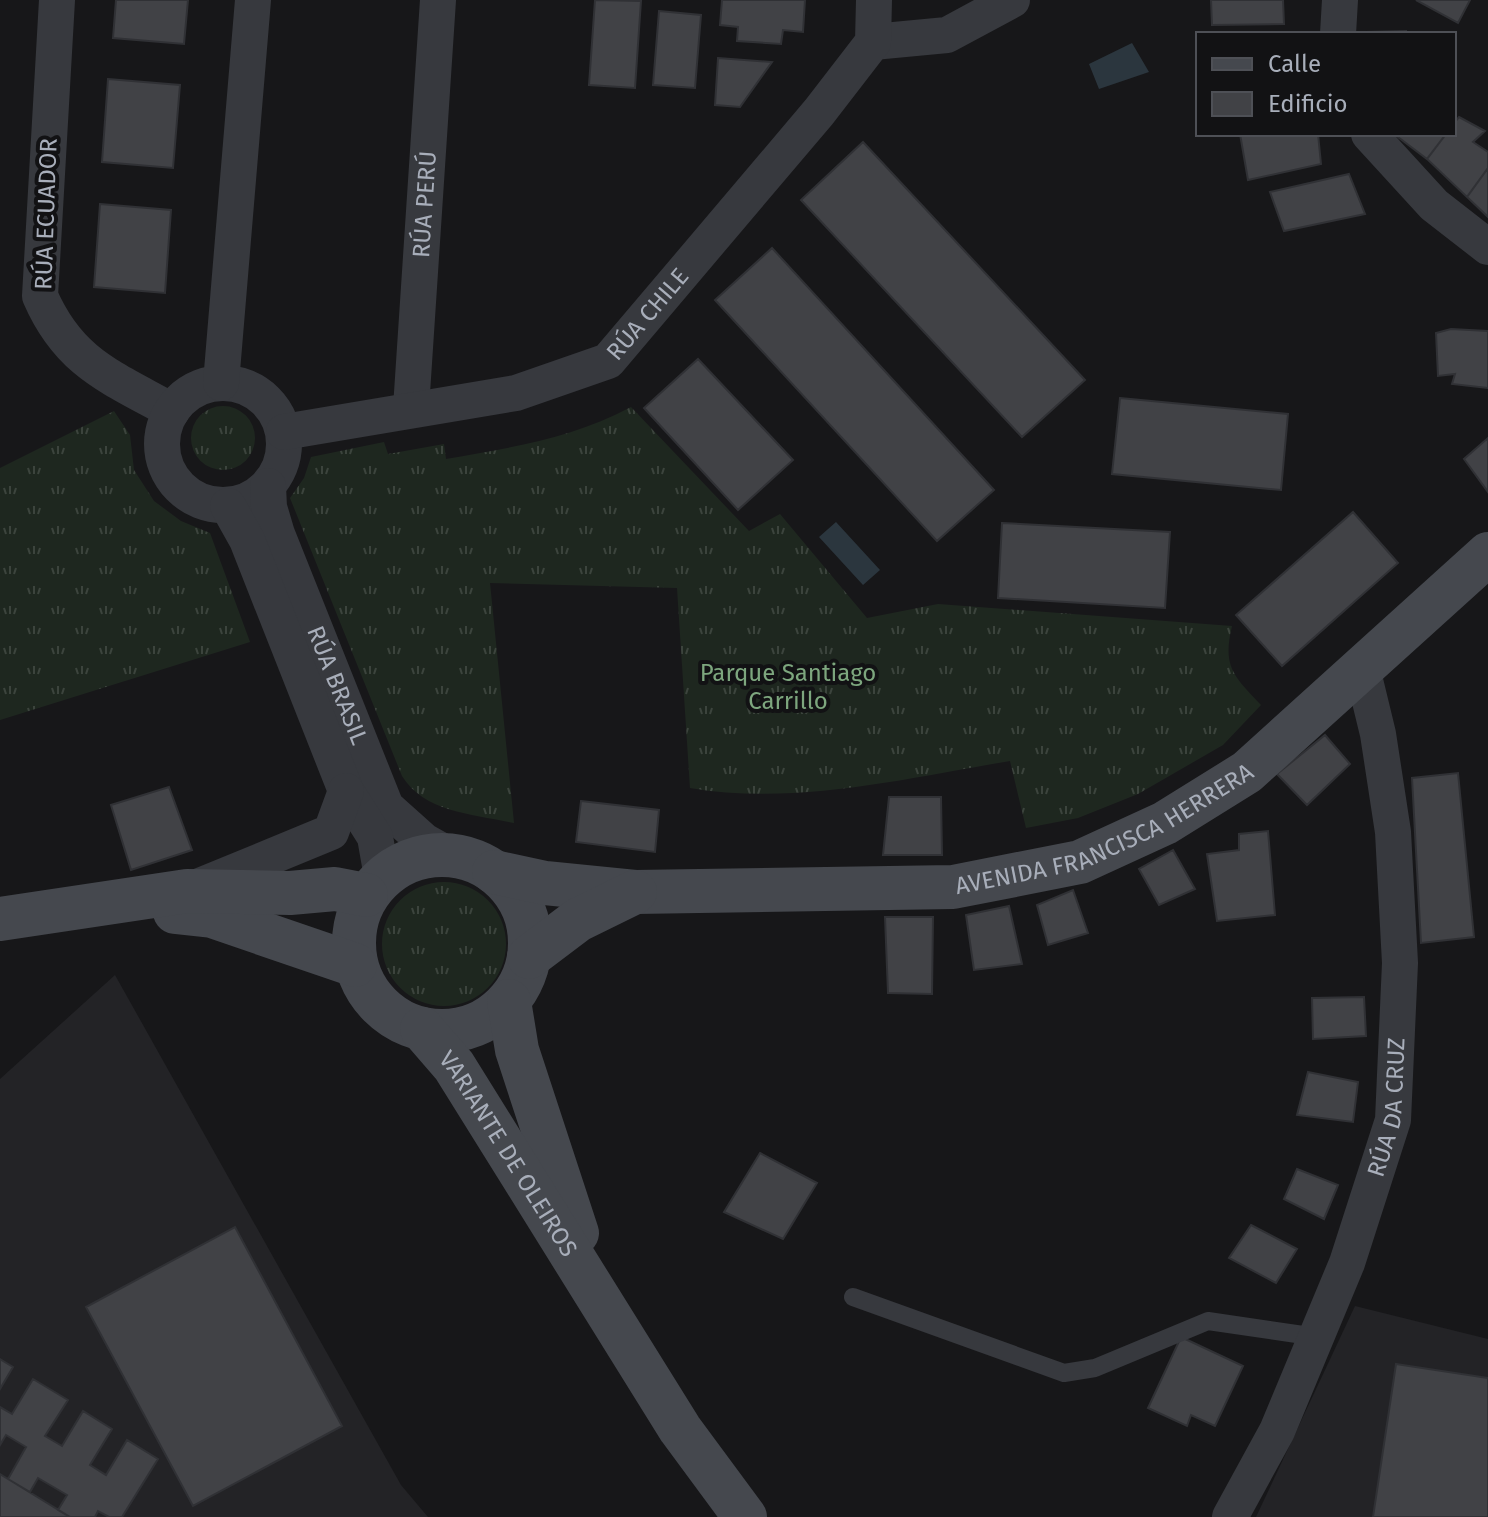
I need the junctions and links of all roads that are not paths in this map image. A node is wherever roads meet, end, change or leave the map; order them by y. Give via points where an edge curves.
1 (57, 0) edge
2 (253, 0) edge
3 (438, 0) edge
4 (874, 0) edge
5 (1012, 0) edge
6 (1340, 0) edge
7 (1338, 32) edge
8 (873, 42) junction
9 (1371, 136) edge
10 (1488, 247) edge
11 (221, 383) junction
12 (411, 408) junction
13 (172, 411) junction
14 (284, 432) junction
15 (268, 486) junction
16 (228, 506) junction
17 (1488, 554) edge
18 (1362, 668) junction
19 (346, 791) junction
20 (449, 855) junction
21 (494, 872) junction
22 (374, 886) junction
23 (187, 891) junction
24 (635, 892) junction
25 (109, 901) junction
26 (0, 919) edge
27 (529, 957) junction
28 (355, 965) junction
29 (509, 1001) junction
30 (422, 1029) junction
31 (591, 1282) junction
32 (853, 1297) dead end
33 (1317, 1337) junction
34 (745, 1517) edge
35 (1230, 1517) edge

1 - 13 street, RÚA ECUADOR via 40,296 52,324 74,353
2 - 11 street
3 - 12 street, RÚA PERÚ
4 - 8 street
5 - 8 street via 947,35
6 - 7 street
8 - 12 street, RÚA CHILE via 608,361 516,393
9 - 10 street via 1434,205
11 - 13 street via 193,391
11 - 14 street via 254,391 273,409
12 - 14 street, RÚA CHILE
13 - 16 street via 162,444 174,482 189,496
14 - 15 street via 285,451
15 - 16 street via 257,496
15 - 20 street, RÚA BRASIL via 277,534 386,807 424,841
16 - 19 street, RÚA BRASIL via 247,540
17 - 18 street, AVENIDA FRANCISCA HERRERA
18 - 24 street, AVENIDA FRANCISCA HERRERA via 1247,772 1165,823 1080,862 953,887
18 - 33 street, RÚA DA CRUZ via 1393,832 1400,963 1393,1120
19 - 22 street, RÚA BRASIL via 375,837
19 - 23 street via 331,832
20 - 21 street
20 - 22 street via 402,863
21 - 24 street, AVENIDA FRANCISCA HERRERA
21 - 27 street via 524,909
22 - 23 street via 290,893
22 - 28 street via 357,917
23 - 25 street
24 - 27 street, AVENIDA FRANCISCA HERRERA via 578,920
25 - 26 street
25 - 28 street via 212,916
27 - 29 street
28 - 30 street via 380,1006 399,1021
29 - 30 street via 469,1027
29 - 31 street, VARIANTE DE OLEIROS via 517,1050
30 - 31 street, VARIANTE DE OLEIROS via 454,1066
31 - 34 street, VARIANTE DE OLEIROS via 680,1429
32 - 33 lane via 1064,1373 1095,1368 1208,1321
33 - 35 street, RÚA DA CRUZ via 1277,1431

